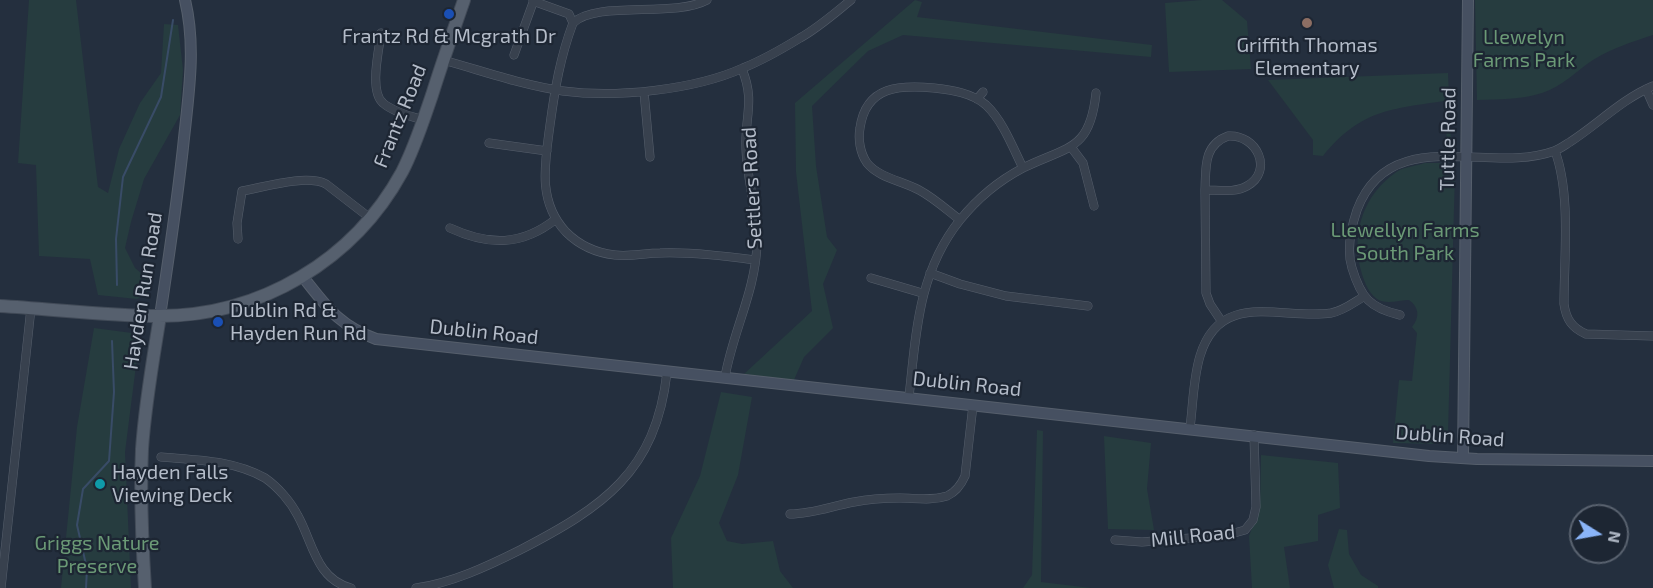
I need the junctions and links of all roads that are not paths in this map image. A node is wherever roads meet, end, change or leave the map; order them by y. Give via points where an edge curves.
1 (185, 0) edge
2 (464, 0) edge
3 (707, 0) edge
4 (851, 0) edge
5 (1468, 0) edge
6 (533, 1) edge
7 (659, 3) edge
8 (632, 4) edge
9 (573, 23) junction
10 (381, 33) dead end
11 (514, 55) dead end
12 (443, 60) junction
13 (741, 69) junction
14 (1649, 87) edge
15 (555, 89) junction
16 (644, 92) junction
17 (983, 92) dead end
18 (1096, 93) dead end
19 (977, 99) junction
20 (1653, 105) edge
21 (423, 120) junction
22 (489, 143) dead end
23 (1071, 147) junction
24 (547, 151) junction
25 (1555, 151) junction
26 (650, 157) dead end
27 (1466, 157) junction
28 (1023, 168) junction
29 (1205, 190) junction
30 (1094, 206) dead end
31 (370, 218) junction
32 (556, 219) junction
33 (960, 220) junction
34 (450, 228) dead end
35 (238, 239) dead end
36 (755, 260) junction
37 (930, 273) junction
38 (303, 277) junction
39 (871, 278) dead end
40 (922, 293) junction
41 (1363, 297) junction
42 (0, 306) edge
43 (1089, 306) dead end
44 (32, 308) junction
45 (1400, 315) dead end
46 (160, 316) junction
47 (1222, 322) junction
48 (1653, 336) edge
49 (666, 372) junction
50 (725, 377) junction
51 (909, 398) junction
52 (974, 405) junction
53 (1190, 429) junction
54 (1254, 435) junction
55 (161, 457) dead end
56 (1463, 458) junction
57 (1653, 462) edge
58 (790, 514) dead end
59 (1115, 540) dead end
60 (1, 588) edge
61 (145, 588) edge
62 (351, 588) edge
63 (417, 588) edge

1 - 46 main road, Hayden Run Road via 190,27 188,104
2 - 12 main road, Frantz Road
3 - 7 street via 699,4
4 - 13 street via 803,37
5 - 27 main road, Tuttle Road
6 - 9 street via 569,14
6 - 11 street
7 - 8 street
8 - 9 street via 583,14
9 - 15 street
10 - 21 street via 375,82 378,97 388,106
12 - 15 street
12 - 21 main road, Frantz Road
13 - 16 street
13 - 36 street, Settlers Road via 750,94 746,167 757,225
14 - 20 street
14 - 25 street
15 - 16 street
15 - 24 street
16 - 26 street
17 - 19 street
18 - 23 street via 1091,123
19 - 28 street via 993,113
19 - 33 street via 944,89 893,88 873,100 860,125 862,153 873,169 921,191
21 - 31 main road, Frantz Road via 402,172
22 - 24 street
23 - 28 street
23 - 30 street via 1083,163
24 - 32 street via 545,191
25 - 27 street via 1520,157
25 - 48 street via 1564,189 1564,304 1568,319 1586,334
27 - 41 street via 1416,159 1392,167 1372,185 1361,200 1349,248
27 - 56 main road, Tuttle Road
28 - 33 street via 998,184
29 - 29 street via 1233,190 1251,184 1260,166 1254,145 1235,136 1215,143 1207,155
29 - 47 street via 1206,293
31 - 35 street via 326,184 308,180 242,191
31 - 38 main road, Frantz Road via 332,257
32 - 34 street via 525,238 509,241 470,237
32 - 36 street via 576,241 604,253 712,254
33 - 37 street
36 - 50 street, Settlers Road
37 - 40 street
37 - 43 street via 1006,296
38 - 46 main road, Frantz Road via 229,308
38 - 49 main road, Dublin Road via 338,319 376,339
39 - 40 street
40 - 51 street
41 - 45 street via 1382,311
41 - 47 street via 1331,313 1256,311
42 - 44 main road
44 - 46 main road
44 - 60 street
46 - 61 main road, Hayden Run Road via 142,450
47 - 53 street via 1200,354
49 - 50 main road, Dublin Road
49 - 63 street via 662,408 648,442 629,473 601,501 566,526 503,558
50 - 51 main road, Dublin Road
51 - 52 main road, Dublin Road
52 - 53 main road, Dublin Road
52 - 58 street via 965,476 952,493 927,499 866,500 814,513
53 - 54 main road, Dublin Road
54 - 56 main road, Dublin Road
54 - 59 street, Mill Road via 1256,507 1245,530 1227,536
55 - 62 street via 234,465 265,478 298,516 318,563 331,578
56 - 57 main road, Dublin Road

